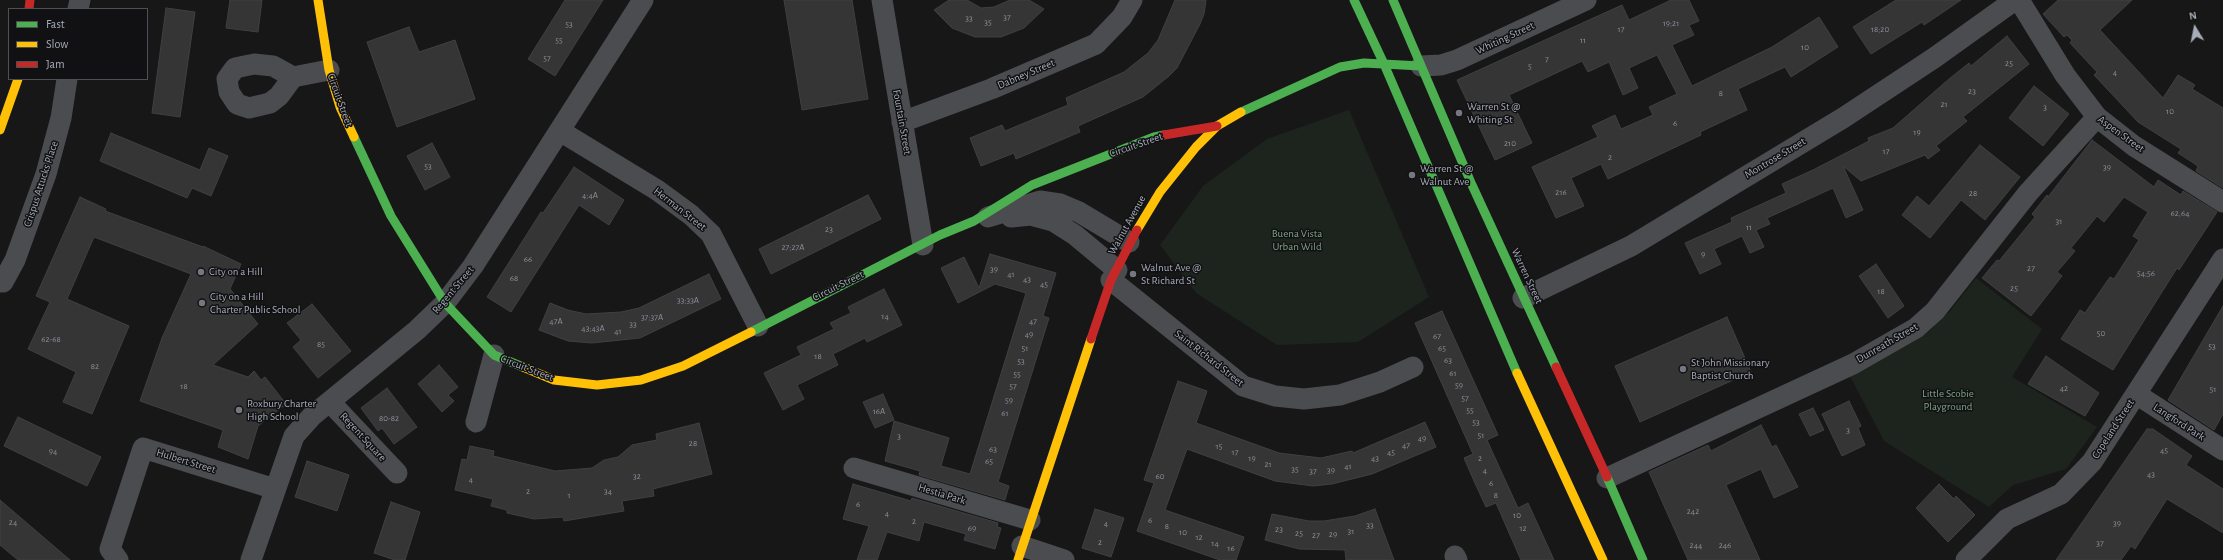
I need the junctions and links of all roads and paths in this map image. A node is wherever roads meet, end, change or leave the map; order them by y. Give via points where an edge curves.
1 (318, 0) edge
2 (643, 0) edge
3 (882, 0) edge
4 (1132, 0) edge
5 (1354, 0) edge
6 (1392, 0) edge
7 (1586, 0) edge
8 (2015, 0) edge
9 (2019, 0) edge
10 (1384, 64) junction
11 (1421, 66) junction
12 (329, 70) junction
13 (293, 77) dead end
14 (18, 80) edge
15 (68, 80) edge
16 (2097, 117) junction
17 (902, 122) junction
18 (1217, 126) junction
19 (0, 130) edge
20 (560, 132) junction
21 (2223, 202) edge
22 (974, 221) junction
23 (1129, 242) junction
24 (923, 244) junction
25 (2223, 260) edge
26 (1114, 275) junction
27 (0, 282) edge
28 (1523, 298) junction
29 (445, 303) junction
30 (758, 326) junction
31 (494, 355) junction
32 (1413, 367) dead end
33 (2136, 394) junction
34 (330, 402) junction
35 (476, 422) dead end
36 (2223, 450) edge
37 (854, 468) dead end
38 (397, 473) dead end
39 (1607, 478) junction
40 (275, 489) junction
41 (1030, 520) junction
42 (1020, 553) edge
43 (118, 560) edge
44 (251, 560) edge
45 (1064, 560) edge
46 (1603, 560) edge
47 (1643, 560) edge
48 (1966, 560) edge

1 - 12 street, Circuit Street
2 - 20 street, Regent Street
3 - 17 street, Fountain Street
4 - 17 street, Dabney Street via 1122,17 1096,44 991,89
5 - 10 street
6 - 11 street, Warren Street
7 - 11 street, Whiting Street via 1457,60 1441,65
8 - 28 street, Montrose Street via 1934,58 1843,118 1631,246
9 - 16 street, Aspen Street via 2065,75
10 - 11 street, Walnut Avenue
10 - 18 street, Walnut Avenue via 1364,63 1340,67 1251,106
10 - 46 street via 1509,355
11 - 28 street, Warren Street
12 - 13 street
12 - 29 street, Circuit Street via 340,107 391,216
14 - 19 street
15 - 27 street, Crispus Attucks Place via 46,174 15,260 3,282
16 - 21 street, Aspen Street via 2134,146
16 - 39 street, Dunreath Street via 2028,193 1935,311 1916,328 1853,364
17 - 24 street, Fountain Street
18 - 22 street, Circuit Street via 1154,136 1032,186
18 - 23 street, Walnut Avenue via 1196,147 1160,192
20 - 29 street, Regent Street via 473,266
20 - 30 street, Herman Street via 657,190 691,215 711,234
22 - 23 street, Circuit Street via 1040,201 1060,204 1078,212
22 - 24 street, Circuit Street
22 - 26 street, Circuit Street via 1031,215 1052,221 1075,235
23 - 26 street, Walnut Avenue
24 - 30 street, Circuit Street
25 - 33 street, Copeland Street
26 - 32 street, Saint Richard Street via 1243,386 1275,396 1304,399 1340,395 1380,382
26 - 41 street, Walnut Avenue
28 - 39 street, Warren Street
29 - 31 street, Circuit Street
29 - 34 street, Regent Street via 417,330
30 - 31 street, Circuit Street via 683,366 641,380 597,385 554,380
31 - 35 street
33 - 36 street, Langford Park
33 - 48 street, Copeland Street via 2092,462 2061,494 2007,519
34 - 38 street, Regent Square
34 - 40 street, Regent Street via 312,416 294,436
37 - 41 street, Hestia Park
39 - 47 street, Warren Street
40 - 43 street, Hulbert Street via 143,448 110,549
40 - 44 street, Regent Street
41 - 42 street, Walnut Avenue
42 - 45 street

